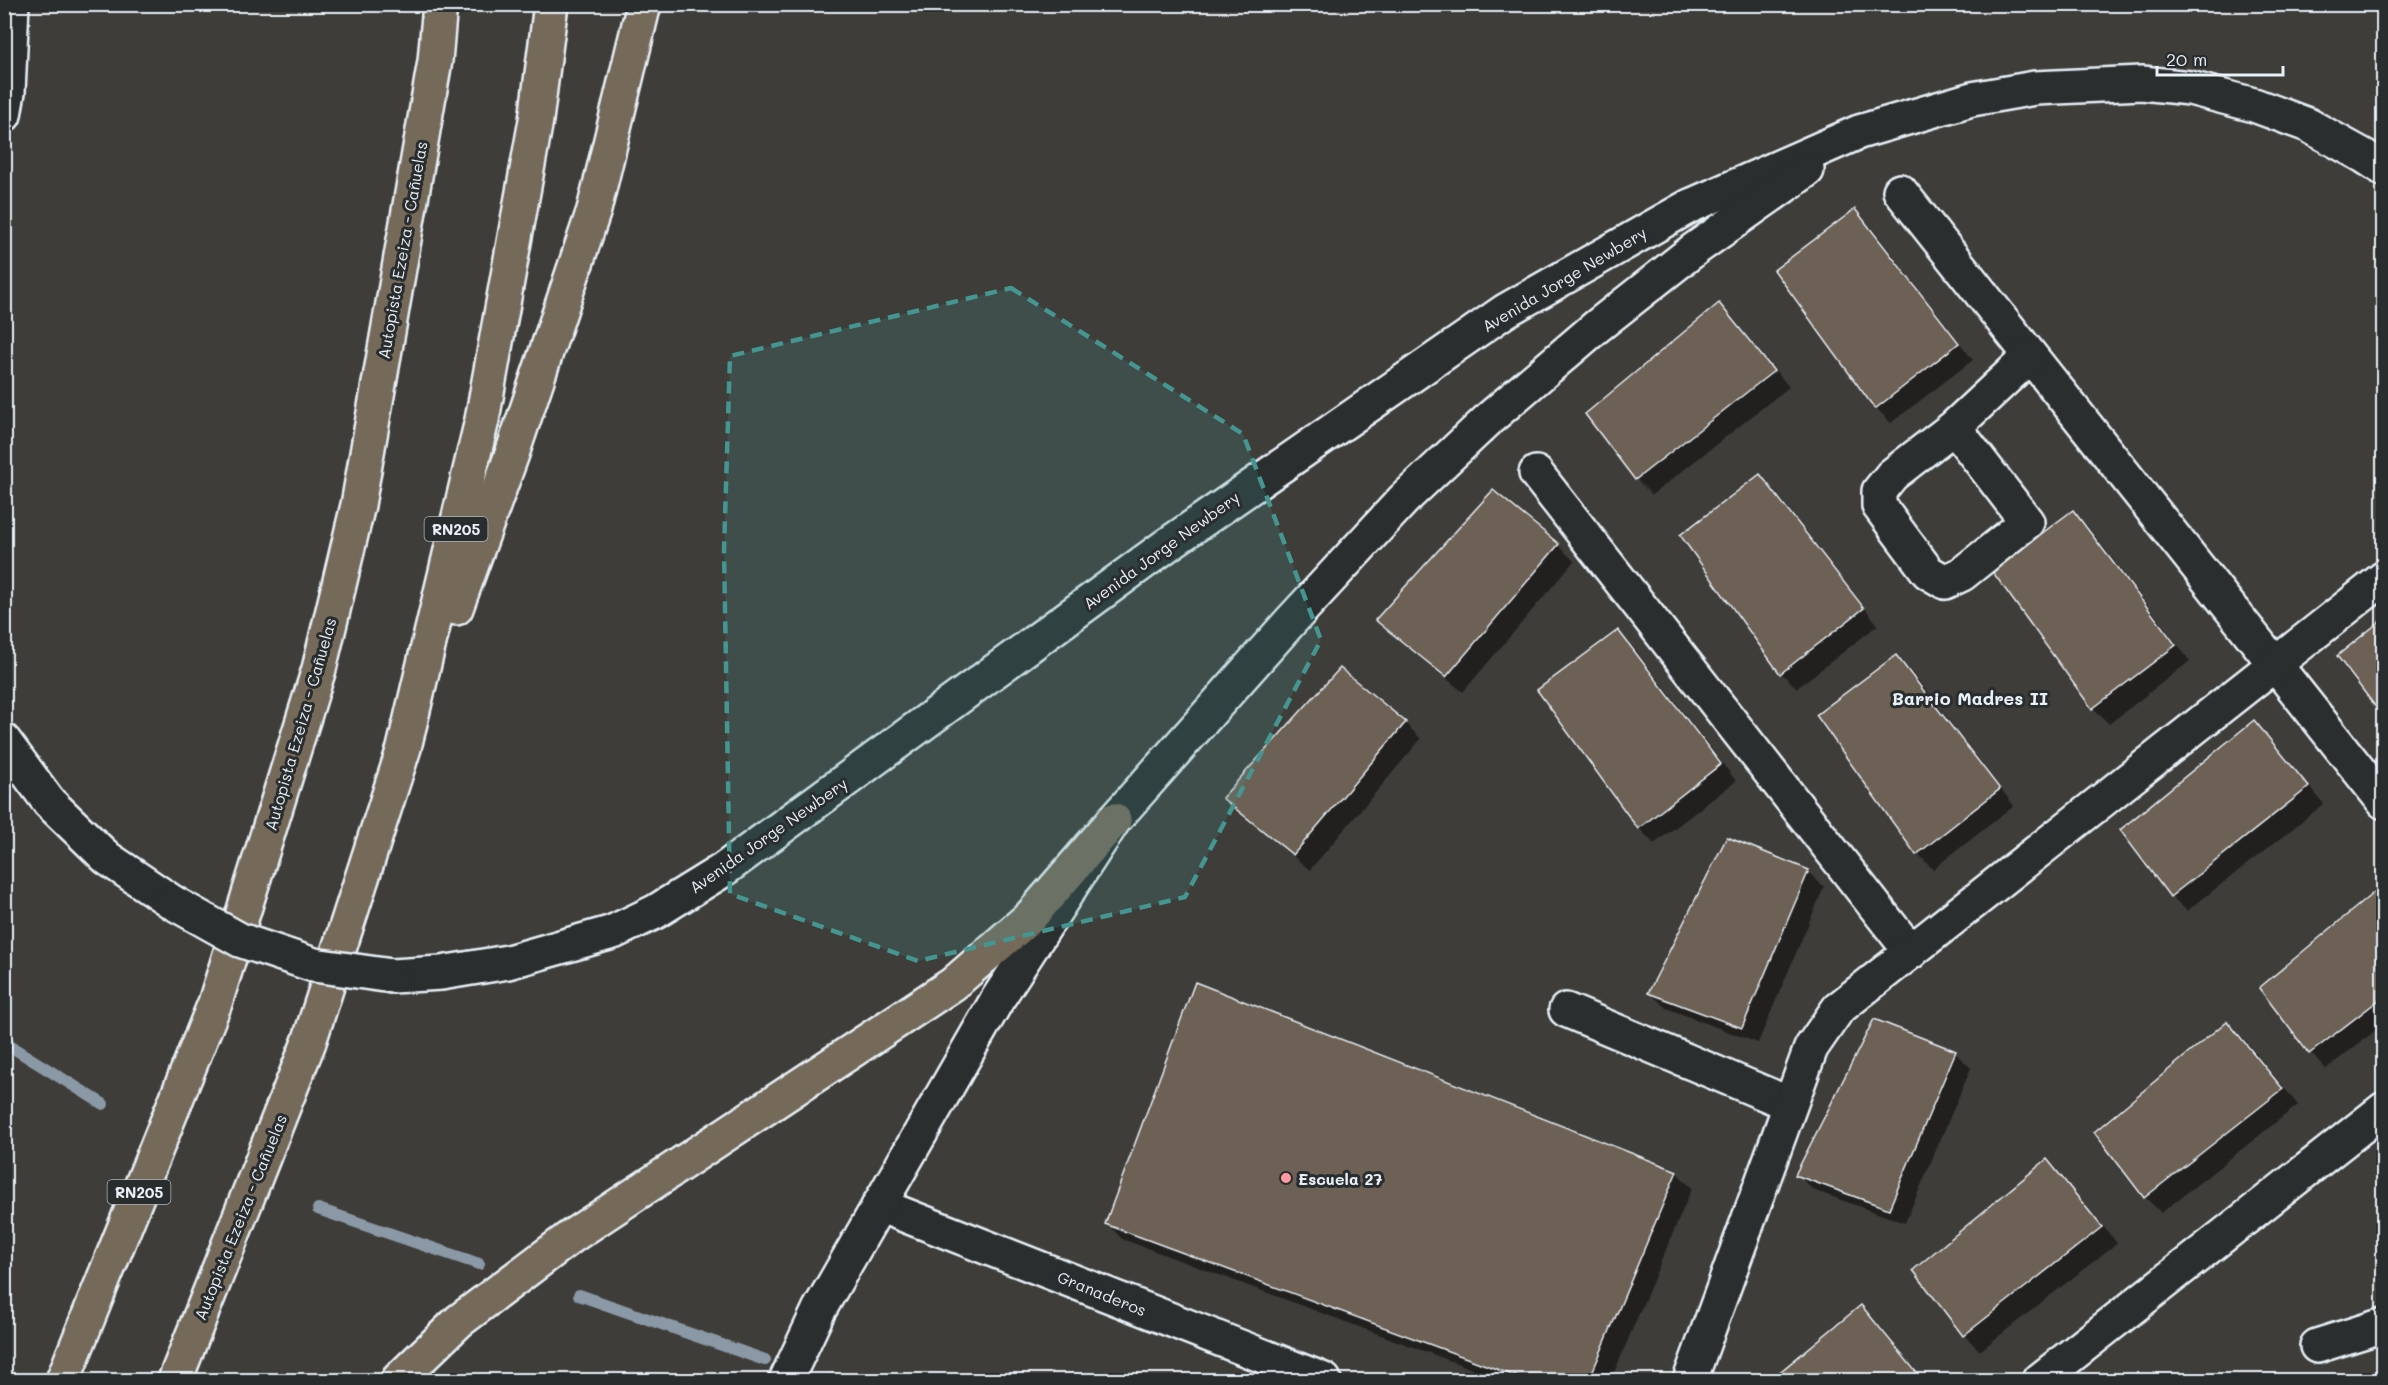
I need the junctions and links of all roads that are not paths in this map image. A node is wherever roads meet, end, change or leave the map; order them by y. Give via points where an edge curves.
1 (12, 4) edge
2 (440, 4) edge
3 (551, 4) edge
4 (644, 4) edge
5 (4, 115) edge
6 (1859, 132) junction
7 (2384, 169) edge
8 (1900, 191) dead end
9 (2030, 356) junction
10 (1954, 427) junction
11 (1536, 473) dead end
12 (2384, 578) edge
13 (2274, 665) junction
14 (4, 741) edge
15 (404, 748) junction
16 (2384, 802) edge
17 (1114, 820) junction
18 (1911, 952) junction
19 (1566, 1010) dead end
20 (1790, 1104) junction
21 (2384, 1109) edge
22 (879, 1205) junction
23 (2384, 1324) edge
24 (2317, 1346) dead end
25 (63, 1380) edge
26 (175, 1380) edge
27 (398, 1380) edge
28 (786, 1380) edge
29 (1324, 1380) edge
30 (1690, 1380) edge
31 (2040, 1380) edge

1 - 5 street
2 - 25 highway, Autopista Ezeiza - Cañuelas / RN205 via 435,61 358,505 319,669 215,1003
3 - 15 highway, Autopista Ezeiza - Cañuelas / RN205 via 536,120 482,420
4 - 15 highway via 594,210 512,454
6 - 7 street, Avenida Jorge Newbery via 1972,99 2035,88 2142,83 2190,88 2254,105 2308,125
6 - 14 street, Avenida Jorge Newbery, bridge via 1688,207 1505,311 1167,545 723,870 655,912 613,932 508,962 441,973 392,976 314,965 240,940 172,902 107,858 48,802
6 - 17 street via 1695,249 1491,417 1404,499
8 - 9 street
9 - 10 street
9 - 13 street
10 - 10 street via 1892,475 1879,491 1879,506 1928,572 1945,582 1962,574 2028,522
11 - 18 street
12 - 13 street
13 - 16 street
13 - 18 street
15 - 26 highway, Autopista Ezeiza - Cañuelas / RN205 via 309,1042
17 - 22 street via 997,1000
17 - 27 highway via 1030,917 953,984 572,1236 459,1321
18 - 20 street via 1838,1009 1811,1048
19 - 20 street
20 - 30 street
21 - 31 street
22 - 28 street via 819,1310
22 - 29 street, Granaderos
23 - 24 street

